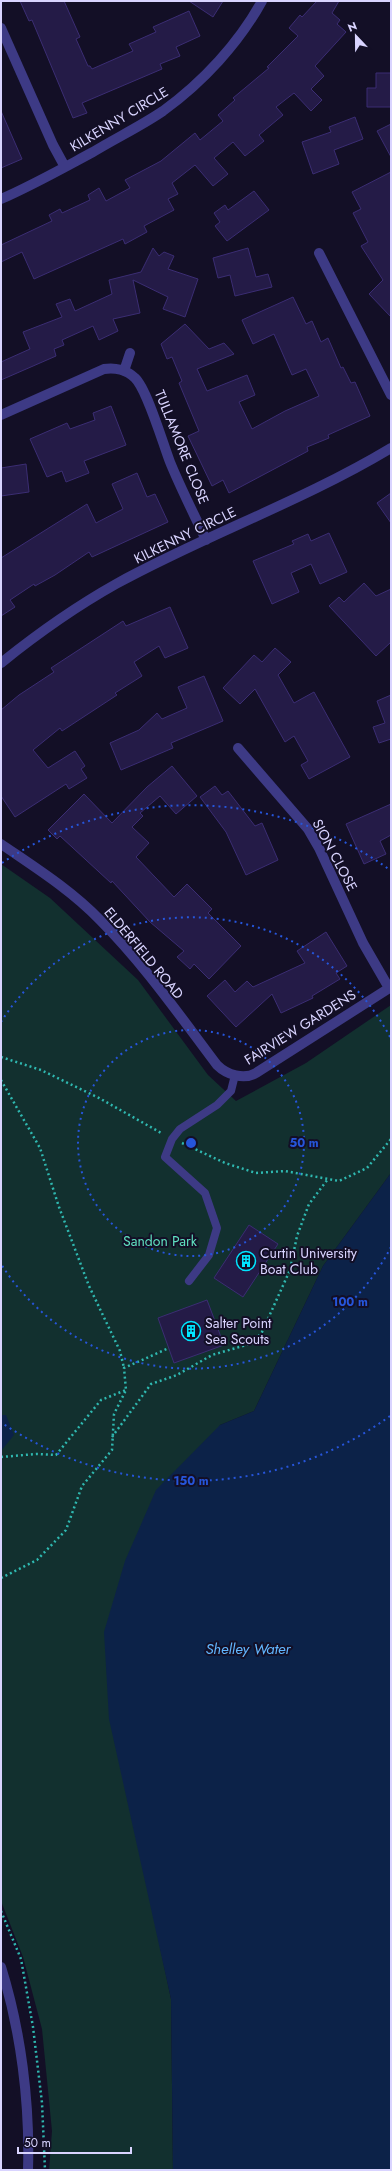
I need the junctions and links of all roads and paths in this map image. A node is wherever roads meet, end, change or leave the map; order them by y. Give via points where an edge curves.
1 (262, 1) edge
2 (1, 28) edge
3 (65, 167) junction
4 (1, 199) edge
5 (319, 253) dead end
6 (130, 353) dead end
7 (124, 371) junction
8 (391, 395) edge
9 (1, 415) edge
10 (391, 448) edge
11 (206, 540) junction
12 (1, 663) edge
13 (238, 748) dead end
14 (1, 844) edge
15 (390, 987) edge
16 (1, 1057) edge
17 (235, 1075) junction
18 (1, 1080) edge
19 (172, 1139) junction
20 (391, 1139) edge
21 (328, 1179) junction
22 (189, 1281) dead end
23 (169, 1348) dead end
24 (124, 1368) junction
25 (126, 1390) junction
26 (112, 1437) junction
27 (1, 1457) edge
28 (1, 1578) edge
29 (1, 1967) edge
30 (28, 2170) edge

1 - 3 street, KILKENNY CIRCLE via 242,33 183,96 140,125
2 - 3 street
3 - 4 street, KILKENNY CIRCLE
5 - 8 street
6 - 7 street
7 - 9 street via 115,368 104,369
7 - 11 street, TULLAMORE CLOSE via 140,384 171,464
10 - 11 street, KILKENNY CIRCLE via 350,471
11 - 12 street, KILKENNY CIRCLE via 84,603
13 - 15 street, SION CLOSE via 308,829 363,943
14 - 17 street, ELDERFIELD ROAD via 62,886 100,920 133,957 217,1065
15 - 17 street, FAIRVIEW GARDENS via 256,1073 248,1076
16 - 19 path via 41,1070 99,1098
17 - 19 lane, FAIRVIEW GARDENS via 231,1091 180,1129
18 - 24 path via 40,1148 62,1214 90,1286 120,1351
19 - 21 path via 256,1173 285,1171
19 - 22 lane, FAIRVIEW GARDENS via 165,1157 205,1193 217,1228 209,1255
20 - 21 path via 367,1168 339,1181
21 - 26 path via 309,1204 297,1236 290,1270 265,1324 253,1343 212,1355 177,1375 151,1384
23 - 24 path
24 - 25 path
25 - 26 path via 114,1414
25 - 27 path via 100,1400 56,1456 36,1454
26 - 28 path via 112,1450 82,1486 66,1530 37,1560
29 - 30 street via 11,2004 24,2079

